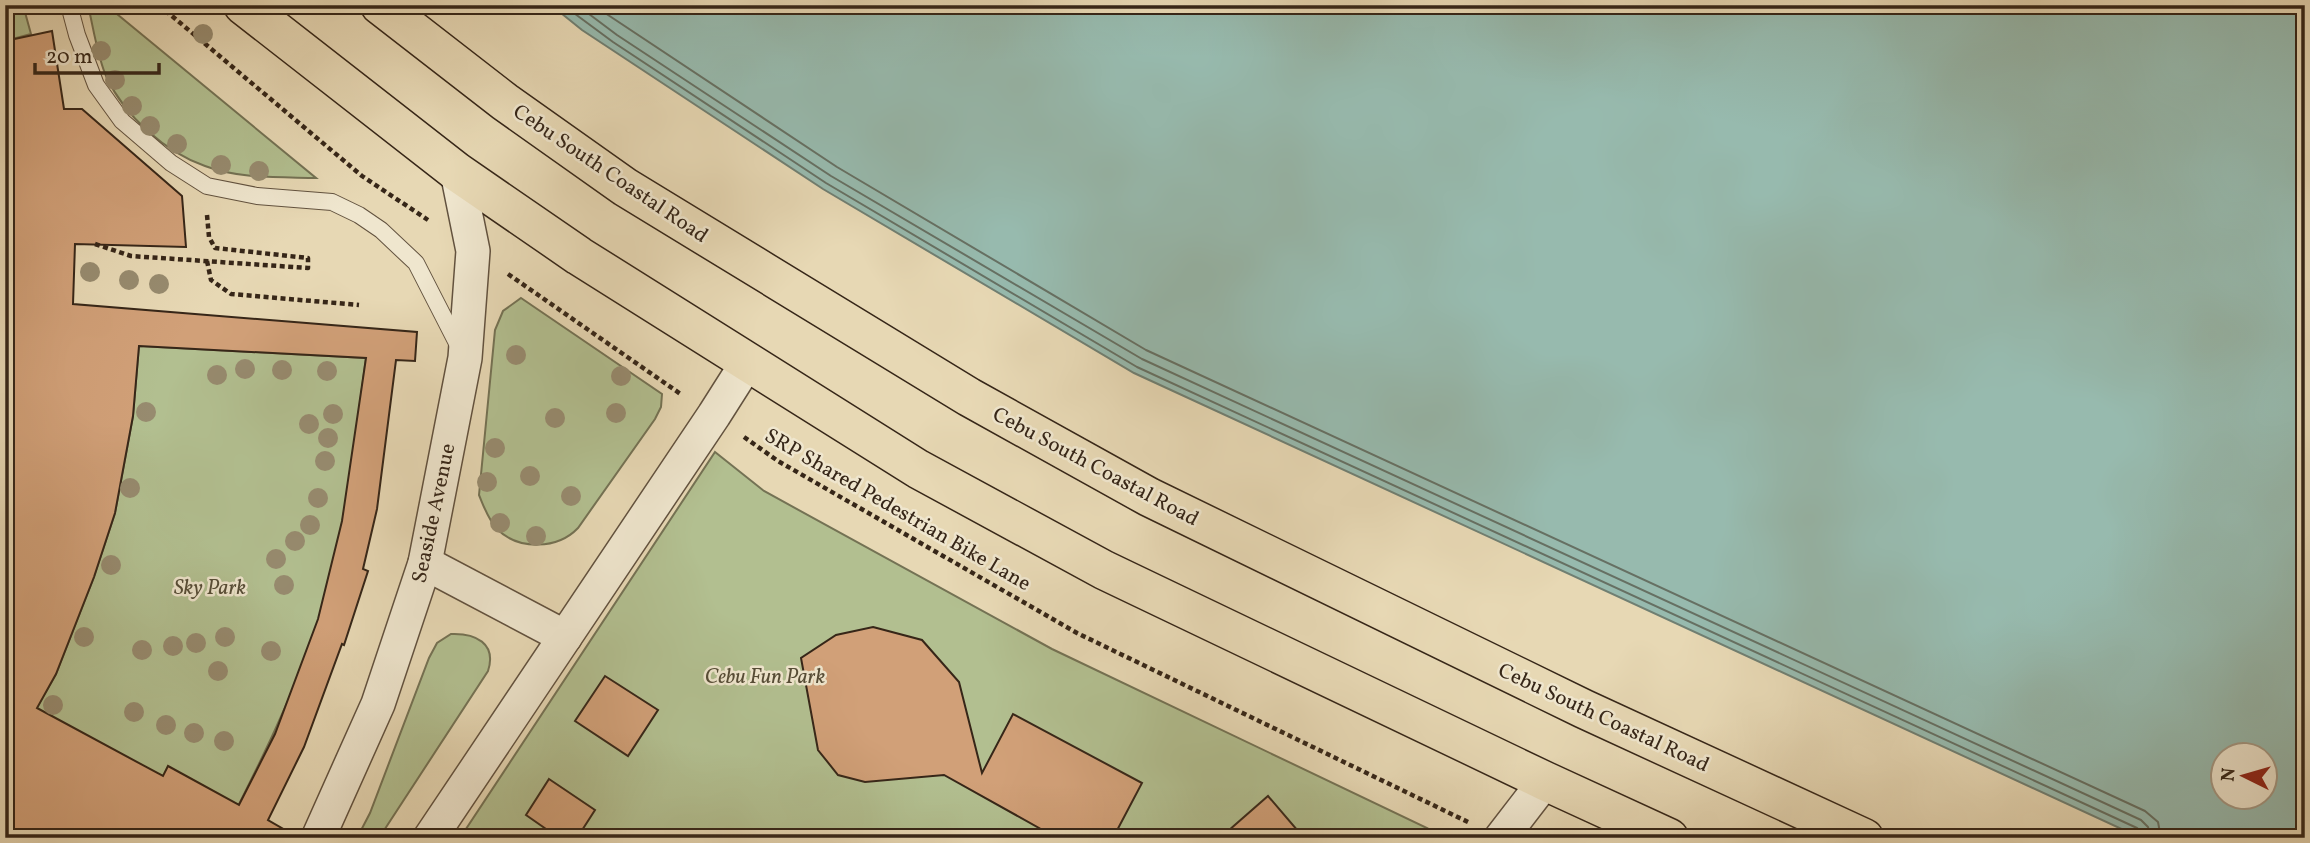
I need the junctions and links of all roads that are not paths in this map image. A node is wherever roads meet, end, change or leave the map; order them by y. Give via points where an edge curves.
1 (69, 5) edge
2 (243, 5) edge
3 (380, 5) edge
4 (457, 172) junction
5 (465, 358) junction
6 (747, 363) junction
7 (425, 563) junction
8 (565, 637) junction
9 (1545, 781) junction
10 (1488, 832) edge
11 (318, 838) edge
12 (430, 838) edge
13 (1669, 838) edge
14 (1864, 838) edge

1 - 5 lane via 96,85 122,121 171,163 207,186 257,196 332,202 382,230 416,263
2 - 4 highway
3 - 14 highway, Cebu South Coastal Road via 625,187 969,397 1174,509 1584,709
4 - 5 street, Seaside Avenue via 473,251
4 - 6 highway
5 - 7 street, Seaside Avenue
6 - 8 street
6 - 9 highway via 918,469 1104,570
7 - 8 street
7 - 11 street, Seaside Avenue via 379,704
8 - 12 street
9 - 10 street
9 - 13 highway

